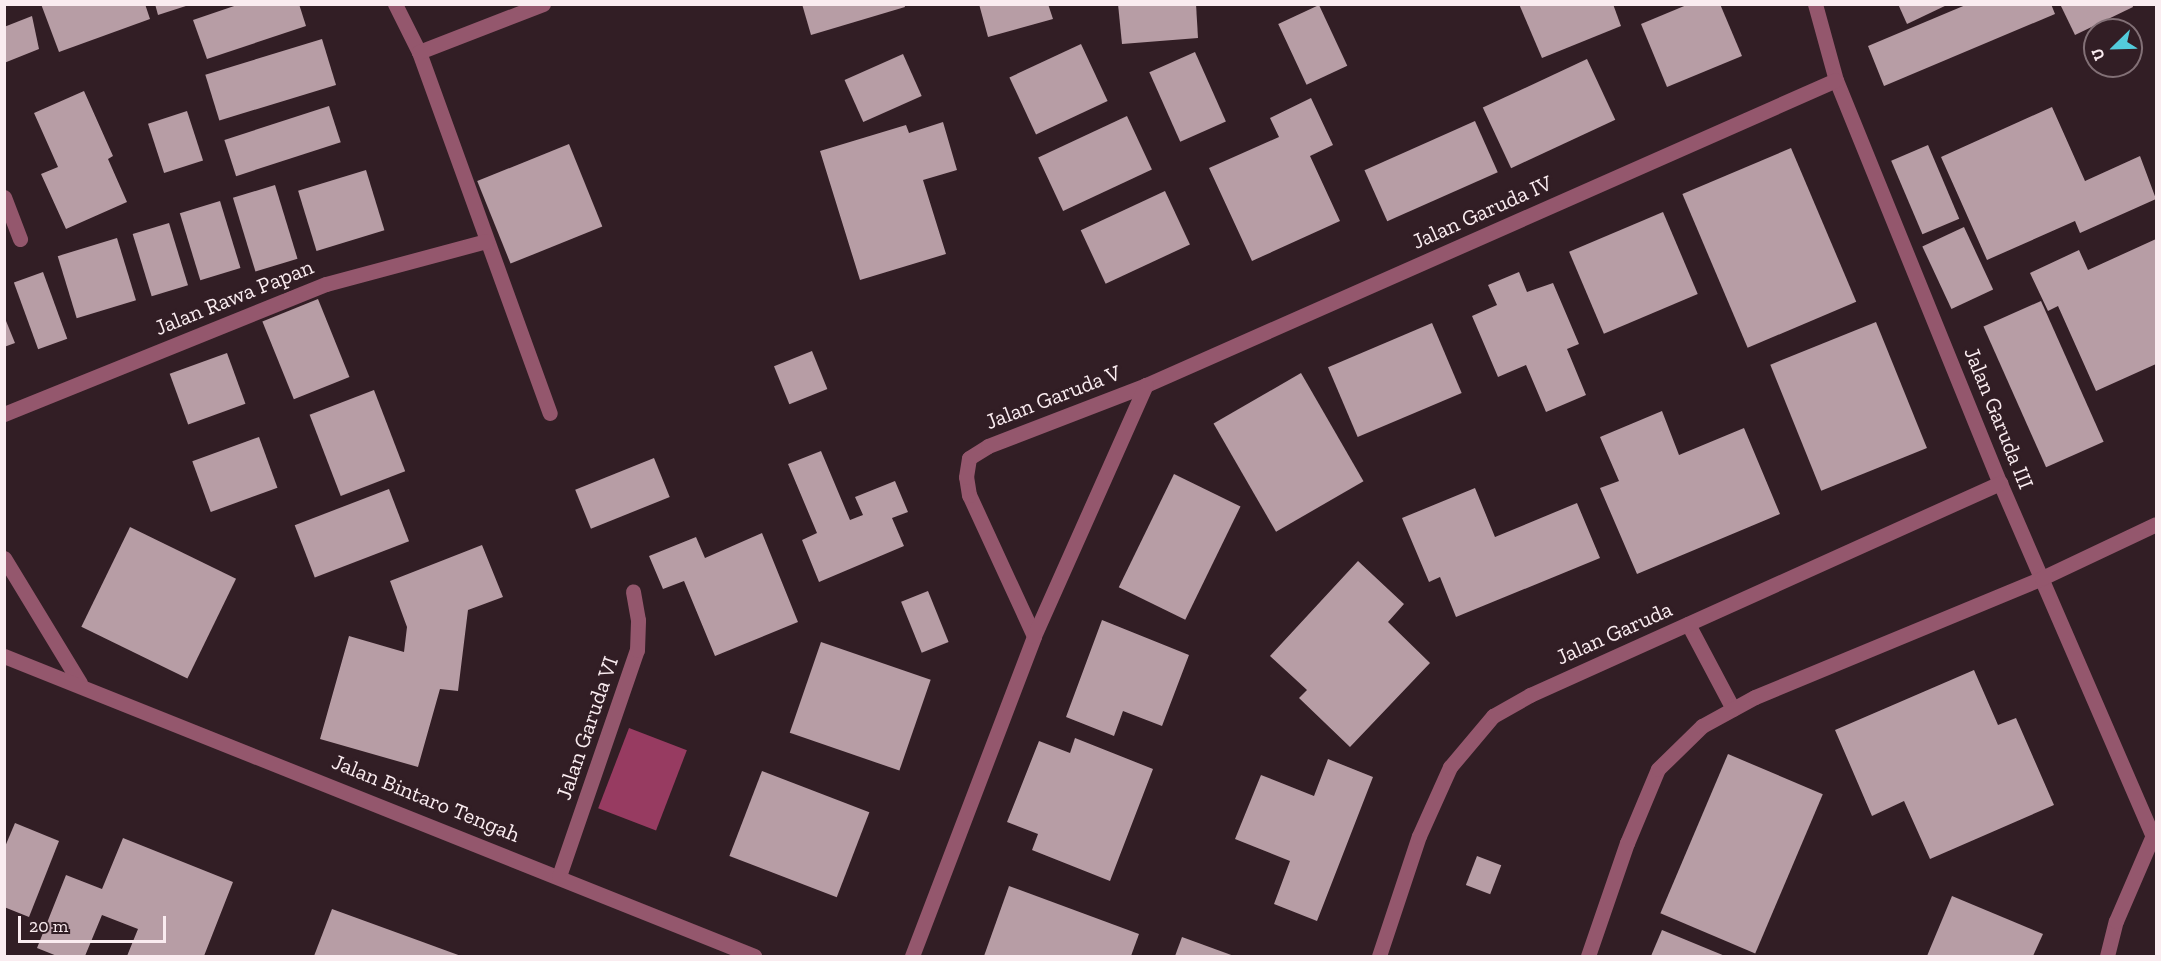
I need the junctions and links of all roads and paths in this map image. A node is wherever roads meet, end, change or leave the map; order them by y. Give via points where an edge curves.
1 (395, 4) edge
2 (543, 4) edge
3 (1815, 4) edge
4 (419, 52) junction
5 (1836, 80) junction
6 (4, 197) edge
7 (20, 239) dead end
8 (486, 241) junction
9 (1146, 386) junction
10 (550, 413) dead end
11 (4, 414) edge
12 (2000, 483) junction
13 (2157, 524) edge
14 (4, 558) edge
15 (2042, 578) junction
16 (633, 591) dead end
17 (1688, 624) junction
18 (1034, 636) junction
19 (4, 656) edge
20 (80, 683) junction
21 (1733, 709) junction
22 (2155, 839) edge
23 (559, 876) junction
24 (754, 957) edge
25 (912, 957) edge
26 (1379, 957) edge
27 (1588, 957) edge
28 (2107, 957) edge

1 - 4 street
2 - 4 street
3 - 5 street, Jalan Garuda III
4 - 8 street
5 - 9 street, Jalan Garuda IV
5 - 12 street, Jalan Garuda III
6 - 7 street
8 - 10 street
8 - 11 street, Jalan Rawa Papan via 326,284
9 - 18 street, Jalan Garuda V
9 - 18 street, Jalan Garuda V via 988,446 969,458 969,495
12 - 15 street, Jalan Garuda III
12 - 17 street, Jalan Garuda
13 - 15 street
14 - 20 street
15 - 21 street
15 - 22 street, Jalan Garuda III
16 - 23 street, Jalan Garuda VI via 638,620 637,650
17 - 21 street
17 - 26 street, Jalan Garuda via 1530,695 1493,716 1471,739 1450,767 1419,836
18 - 25 street, Jalan Garuda V
19 - 20 street, Jalan Bintaro Tengah
20 - 23 street, Jalan Bintaro Tengah
21 - 27 street via 1702,726 1658,770
22 - 28 street via 2116,921
23 - 24 street, Jalan Bintaro Tengah

